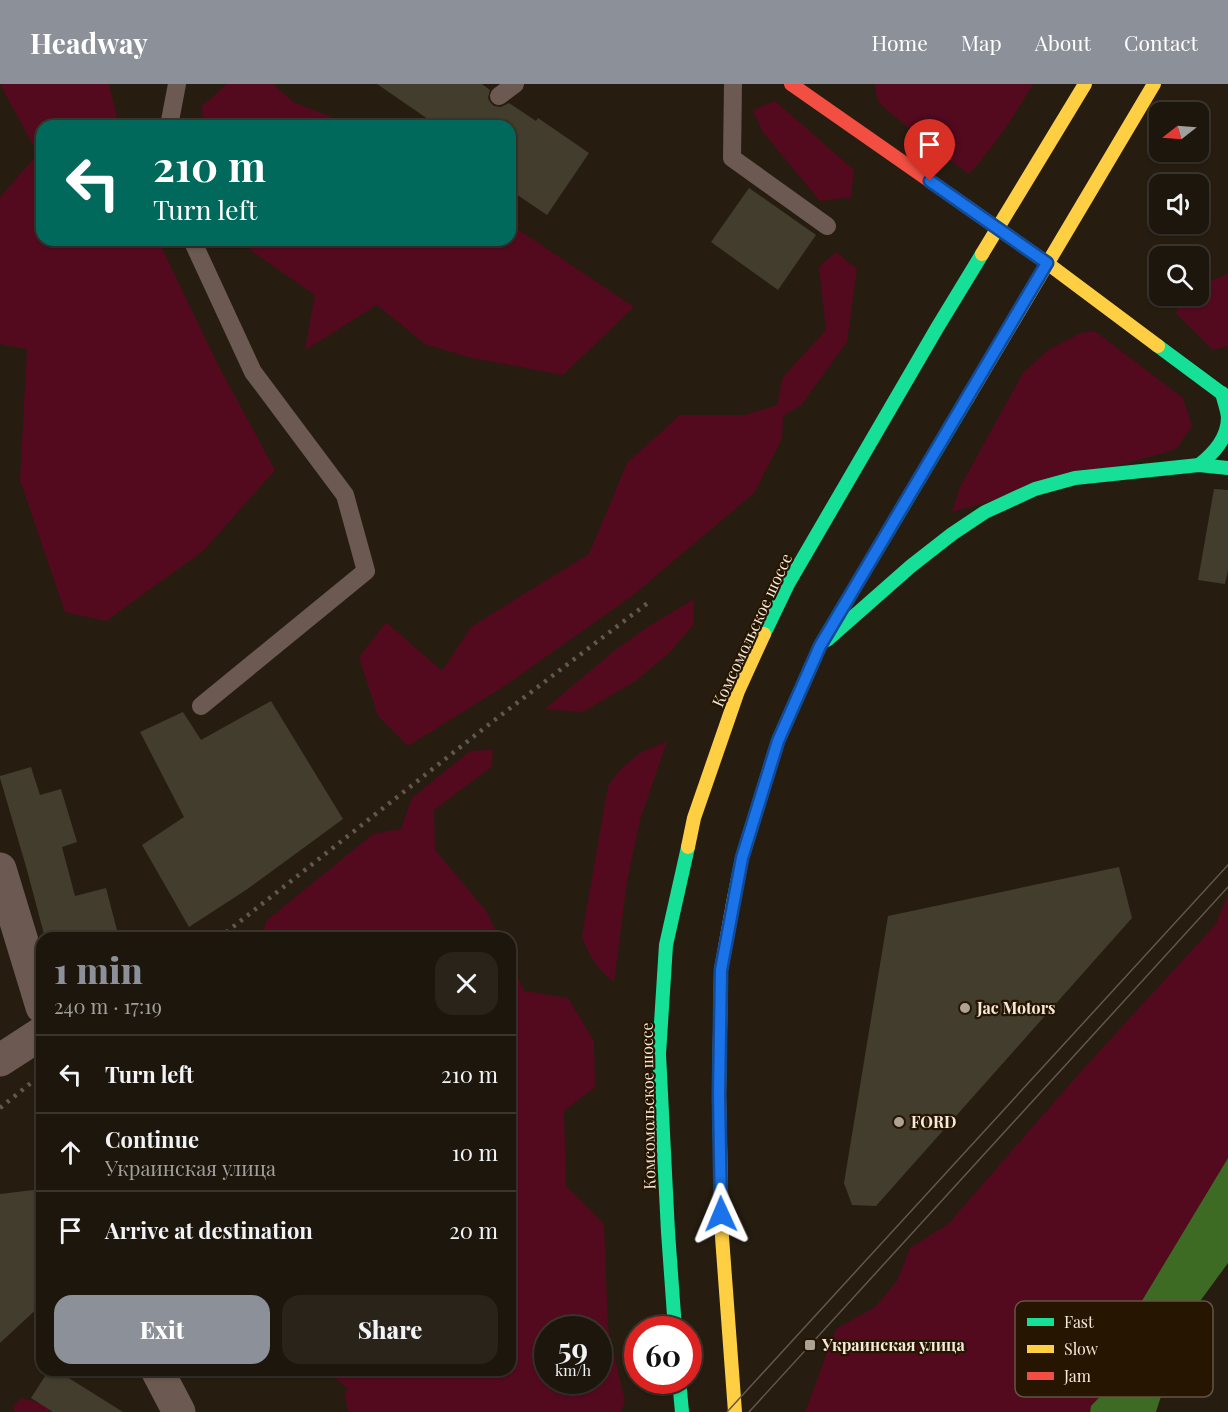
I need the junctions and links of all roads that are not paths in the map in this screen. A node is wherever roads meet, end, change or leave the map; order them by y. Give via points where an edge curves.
1 (177, 84) edge
2 (515, 84) edge
3 (733, 84) edge
4 (791, 84) edge
5 (1084, 84) edge
6 (1154, 84) edge
7 (499, 96) dead end
8 (170, 120) edge
9 (827, 226) dead end
10 (998, 228) junction
11 (195, 246) edge
12 (1047, 263) junction
13 (1225, 396) edge
14 (1228, 455) edge
15 (1199, 465) junction
16 (1228, 468) edge
17 (820, 646) junction
18 (201, 706) dead end
19 (0, 869) edge
20 (36, 987) edge
21 (36, 1037) edge
22 (0, 1060) edge
23 (674, 1316) edge
24 (160, 1376) edge
25 (680, 1394) edge
26 (179, 1412) edge
27 (682, 1412) edge
28 (735, 1412) edge

1 - 8 lane
2 - 7 lane
3 - 9 lane via 732,158
4 - 10 main road
5 - 10 main road, Комсомольское шоссе
6 - 12 main road
10 - 12 main road
10 - 23 main road, Комсомольское шоссе via 788,584 738,691 694,818 666,945 659,1054
11 - 18 lane via 253,372 345,495 366,572
12 - 13 main road
12 - 17 main road
13 - 15 main road via 1226,436 1217,452
14 - 15 main road
15 - 16 main road
15 - 17 main road via 1075,478 1035,489 952,534
17 - 28 main road via 778,741 742,858 721,970 722,1237
19 - 20 street
21 - 22 street
24 - 26 street
25 - 27 main road

